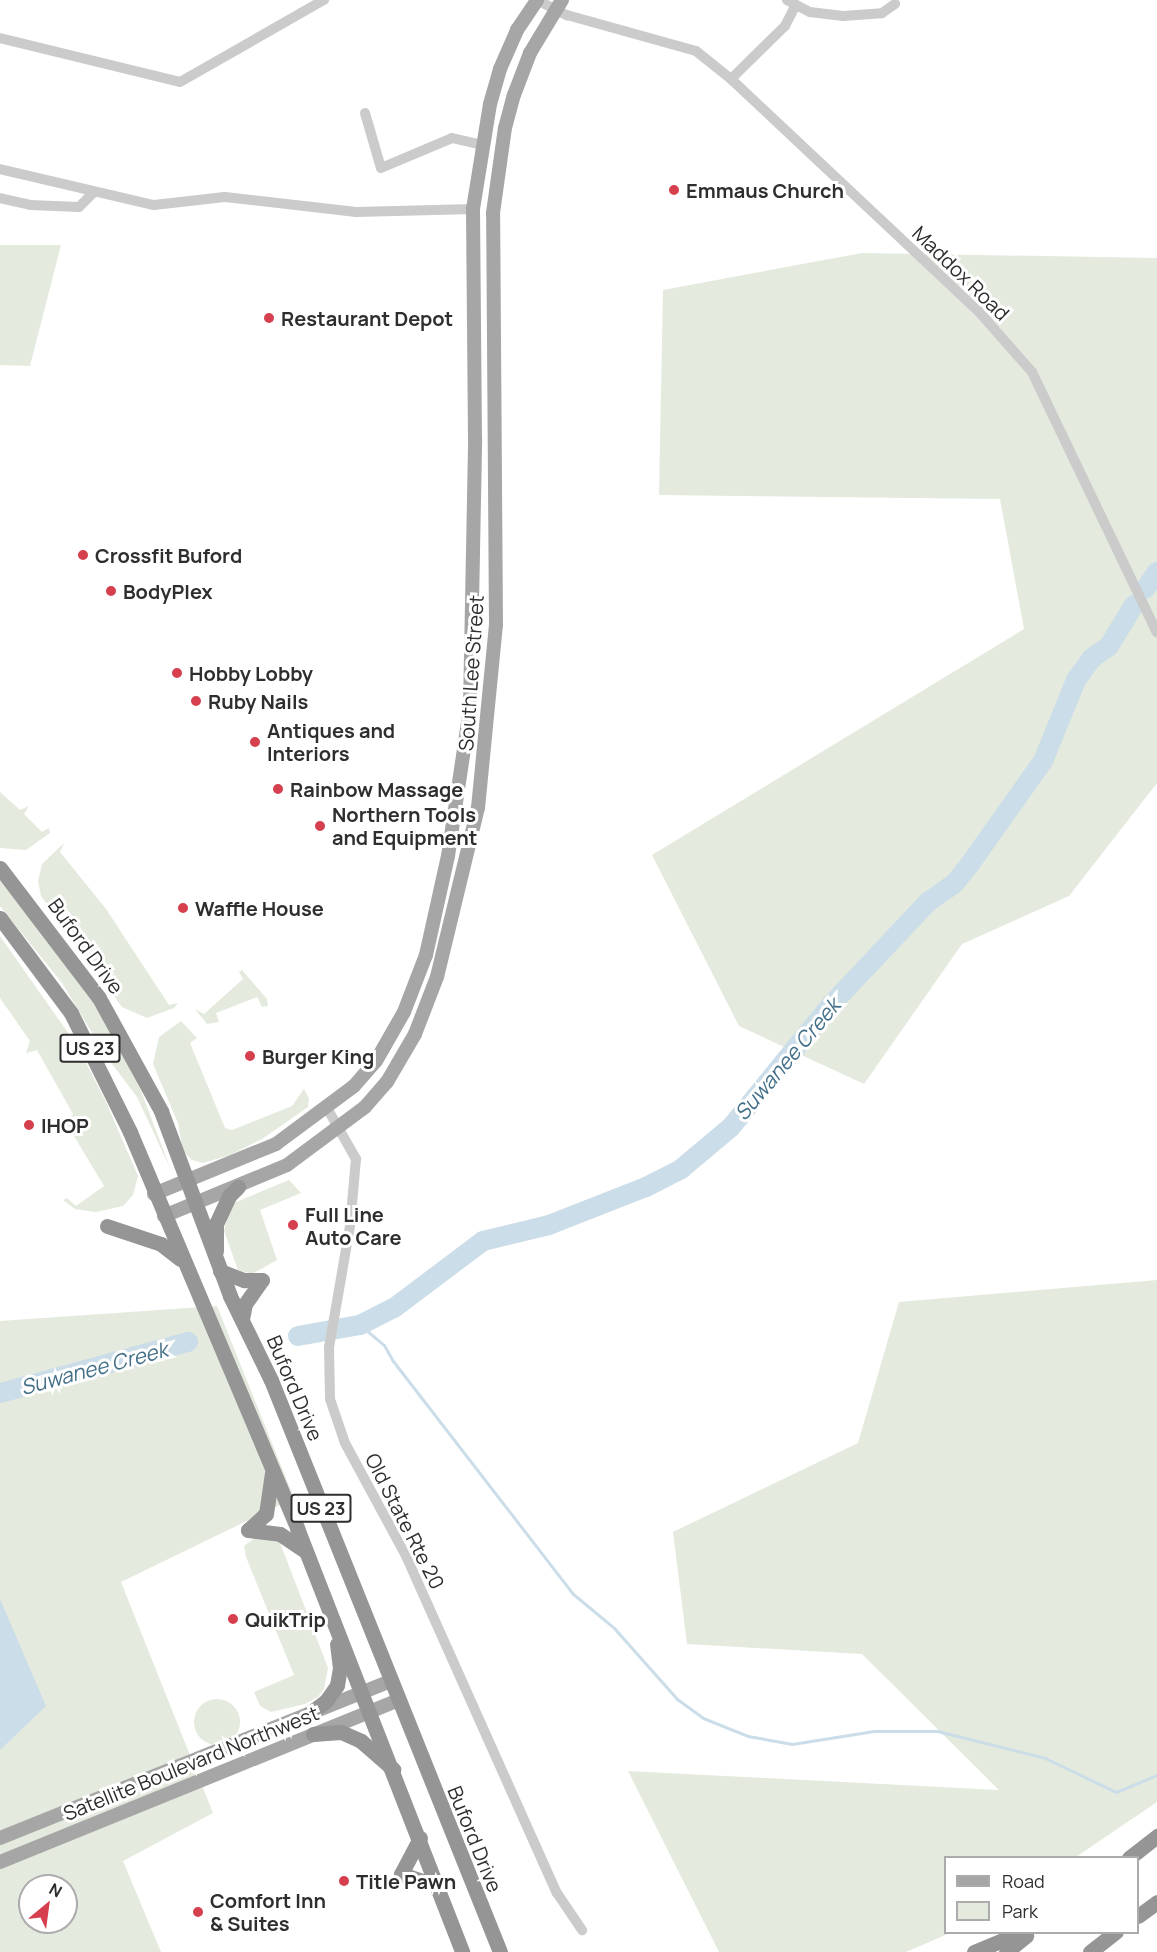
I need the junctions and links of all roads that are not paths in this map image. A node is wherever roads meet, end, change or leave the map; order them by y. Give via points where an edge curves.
1 (324, 0) edge
2 (537, 0) edge
3 (791, 3) edge
4 (895, 4) dead end
5 (558, 6) edge
6 (0, 38) edge
7 (731, 79) junction
8 (365, 113) dead end
9 (483, 145) junction
10 (0, 169) edge
11 (93, 193) junction
12 (0, 198) edge
13 (473, 209) junction
14 (1157, 633) edge
15 (0, 868) edge
16 (0, 918) edge
17 (327, 1108) junction
18 (337, 1129) junction
19 (184, 1180) junction
20 (238, 1187) junction
21 (154, 1194) junction
22 (193, 1202) junction
23 (164, 1216) junction
24 (107, 1226) dead end
25 (185, 1263) junction
26 (218, 1265) junction
27 (242, 1319) junction
28 (272, 1470) junction
29 (306, 1552) junction
30 (335, 1623) junction
31 (389, 1682) junction
32 (363, 1692) junction
33 (396, 1701) junction
34 (370, 1711) junction
35 (310, 1713) junction
36 (313, 1734) junction
37 (393, 1769) junction
38 (1157, 1836) edge
39 (0, 1838) edge
40 (420, 1838) junction
41 (1130, 1856) edge
42 (0, 1862) edge
43 (438, 1886) junction
44 (582, 1930) dead end
45 (1017, 1934) edge
46 (1028, 1934) edge
47 (1113, 1934) edge
48 (1124, 1934) edge
49 (462, 1952) edge
50 (500, 1952) edge
51 (974, 1952) edge
52 (1006, 1952) edge
53 (1090, 1952) edge
54 (1109, 1952) edge

1 - 6 street via 180,82
2 - 5 street, Maddox Road
2 - 9 main road, South Lee Street via 517,30 500,69
3 - 4 street via 843,16 882,13
3 - 7 street via 785,26
5 - 7 street, Maddox Road via 634,37 696,51
5 - 18 main road, South Lee Street via 530,53 514,95 505,128 493,213 497,605 478,808 437,977 415,1034 387,1082 365,1107
7 - 14 street, Maddox Road via 980,313 1032,372
8 - 9 street via 381,168 452,138
9 - 13 main road, South Lee Street
10 - 11 street
11 - 12 street via 79,207 30,205
11 - 13 street via 154,205 225,197 356,212
13 - 17 main road, South Lee Street via 476,439 471,708 448,856 426,955 404,1012 376,1061
15 - 19 highway, Buford Drive / US 23 via 120,1030 161,1111
16 - 21 highway, US 23 via 71,1013 102,1071
17 - 18 street, Old State Rte 20
17 - 19 main road, South Lee Street via 276,1144
18 - 20 main road, South Lee Street via 287,1165
18 - 44 street, Old State Rte 20 via 356,1159 350,1226 329,1347 330,1399 345,1443 406,1556 557,1893
19 - 21 main road, South Lee Street
19 - 22 highway, Buford Drive / US 23
20 - 22 main road, South Lee Street
20 - 26 highway via 229,1196 216,1224
21 - 23 highway, US 23
22 - 23 main road, South Lee Street
22 - 26 highway, Buford Drive / US 23
23 - 25 highway, US 23
24 - 25 highway via 161,1244
25 - 28 highway, US 23
26 - 27 highway, Buford Drive / US 23
26 - 27 highway via 244,1280 262,1280 245,1304
27 - 31 highway, Buford Drive / US 23 via 293,1435
28 - 29 highway, US 23
28 - 29 highway via 266,1514 248,1530 280,1534
29 - 30 highway, US 23
30 - 32 highway, US 23
30 - 35 highway via 340,1668 337,1685 326,1701
31 - 32 main road, Satellite Boulevard Northwest
31 - 33 highway, Buford Drive / US 23
32 - 34 highway, US 23
32 - 35 main road, Satellite Boulevard Northwest
33 - 34 main road, Satellite Boulevard Northwest
33 - 50 highway, Buford Drive / US 23
34 - 36 main road, Satellite Boulevard Northwest
34 - 37 highway, US 23
35 - 39 main road, Satellite Boulevard Northwest
36 - 37 highway via 341,1732 361,1741
36 - 42 main road, Satellite Boulevard Northwest
37 - 40 highway, US 23
38 - 41 highway
40 - 43 highway, US 23
40 - 43 highway via 401,1874
43 - 49 highway, US 23
45 - 51 highway
46 - 52 highway
47 - 53 highway
48 - 54 highway

